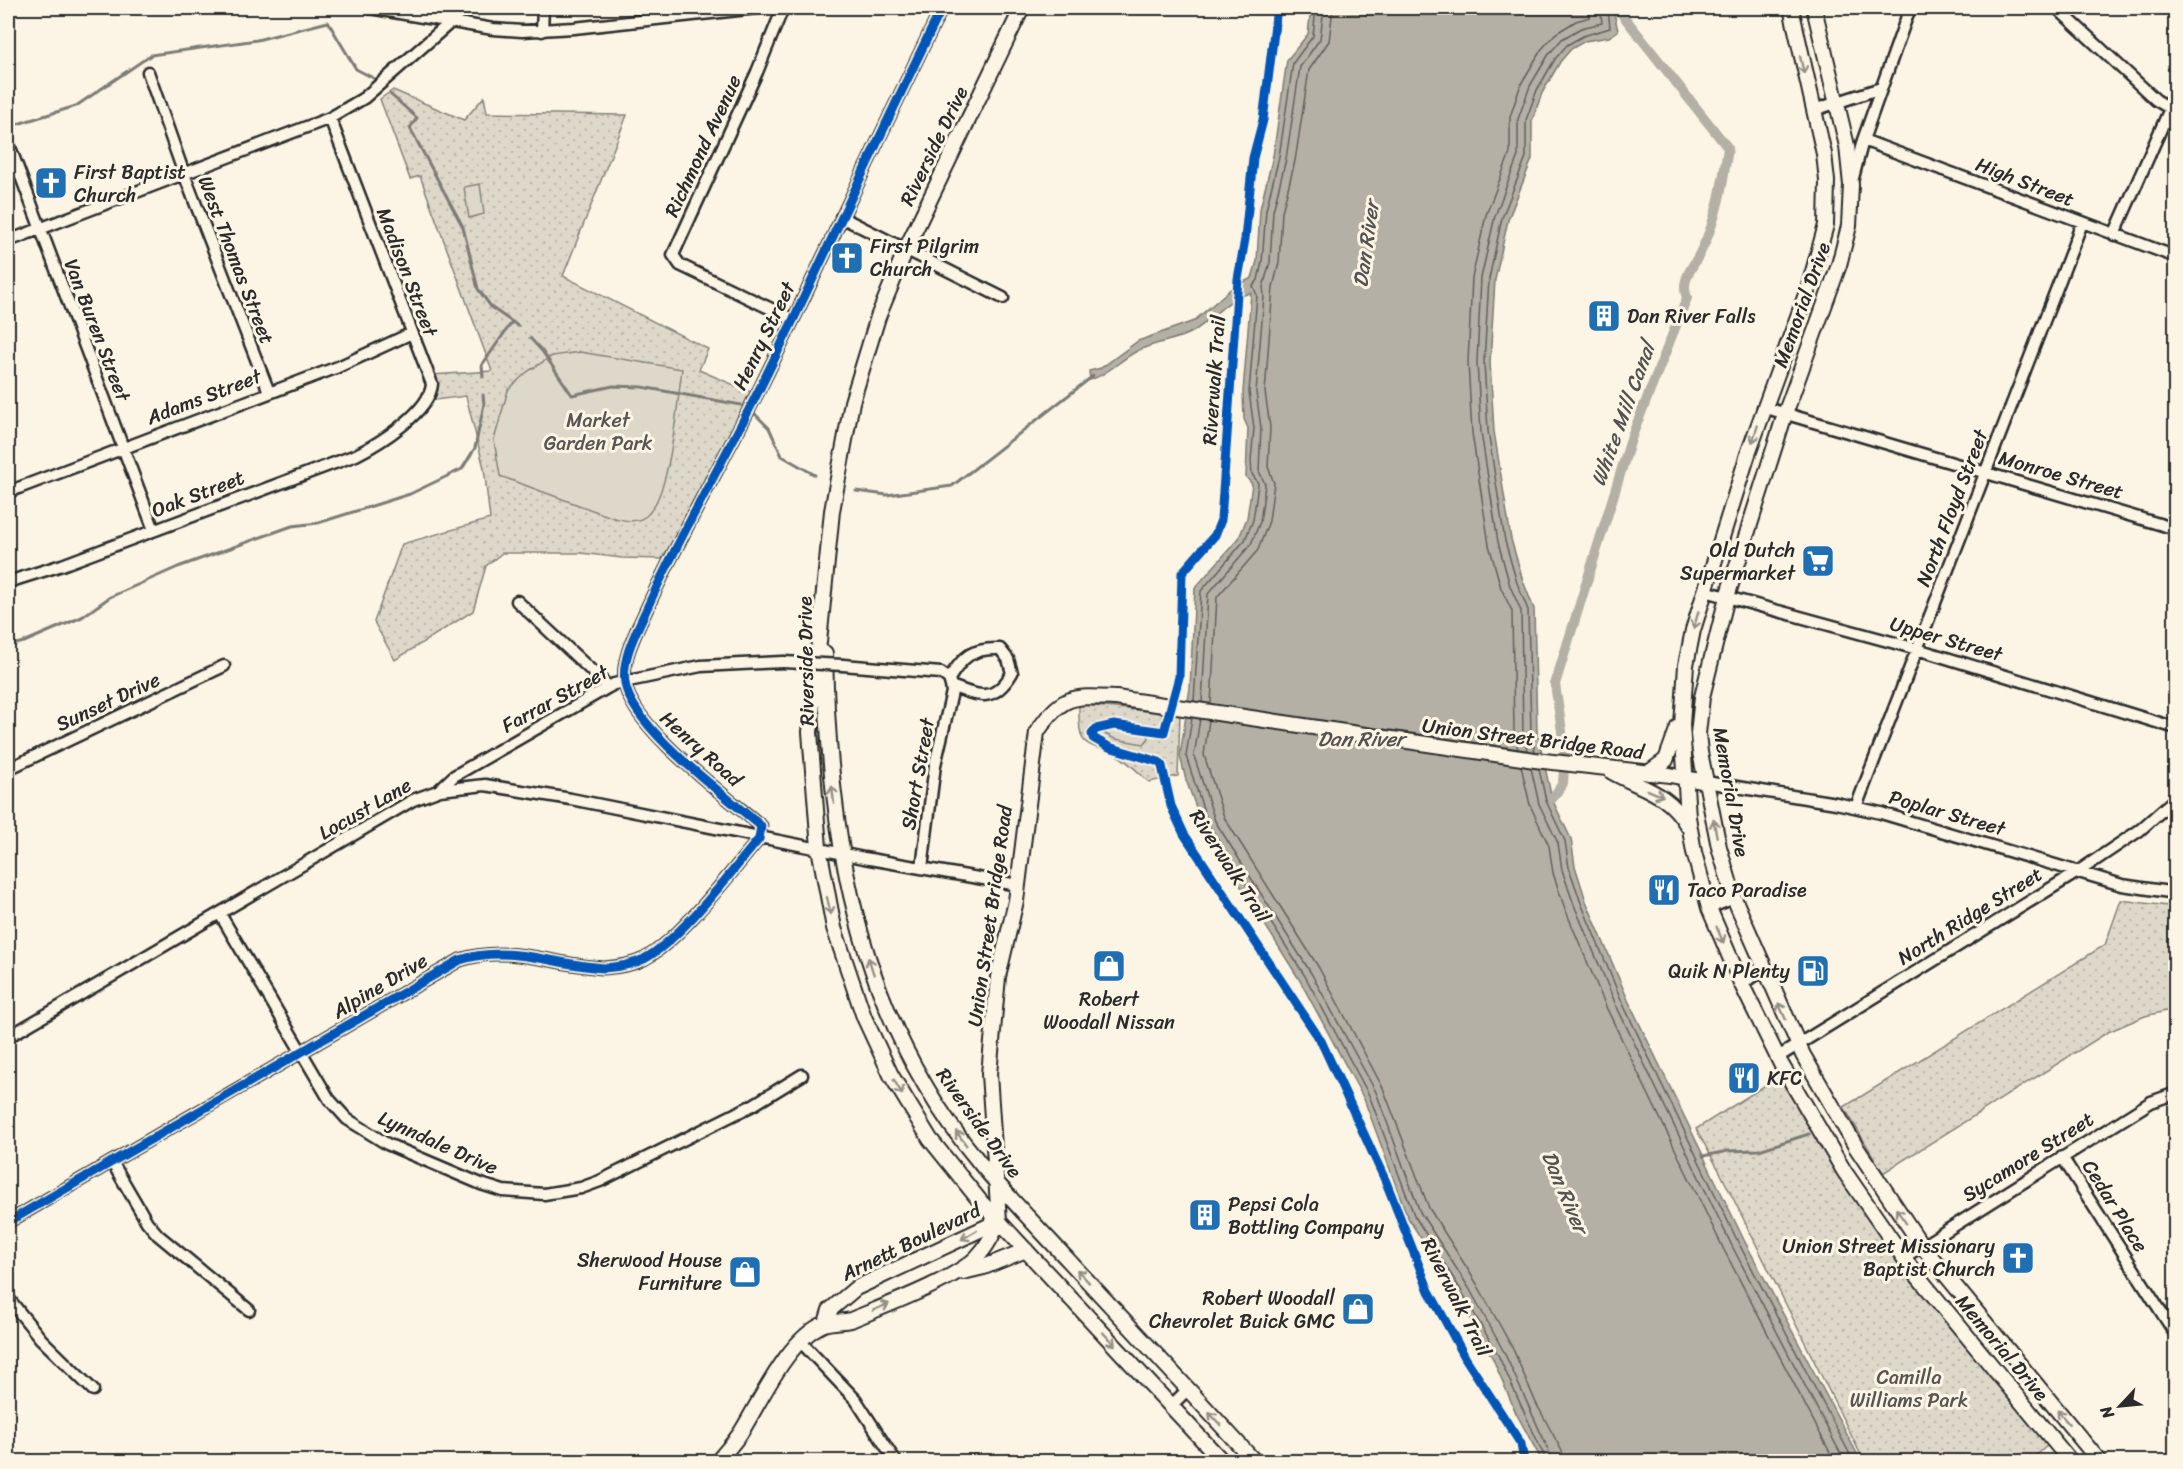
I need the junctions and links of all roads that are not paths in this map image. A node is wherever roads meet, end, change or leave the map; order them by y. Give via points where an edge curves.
1 (370, 8) edge
2 (543, 8) edge
3 (758, 8) edge
4 (783, 8) edge
5 (942, 8) edge
6 (1022, 8) edge
7 (1791, 8) edge
8 (1814, 8) edge
9 (1910, 8) edge
10 (2057, 8) edge
11 (452, 21) junction
12 (542, 30) junction
13 (148, 72) dead end
14 (1881, 88) junction
15 (2175, 95) edge
16 (1838, 100) junction
17 (1814, 110) junction
18 (2173, 110) edge
19 (330, 118) junction
20 (1863, 140) junction
21 (8, 142) edge
22 (183, 174) junction
23 (1851, 185) junction
24 (841, 217) junction
25 (2082, 223) junction
26 (39, 229) junction
27 (2114, 235) junction
28 (8, 241) edge
29 (906, 249) junction
30 (2175, 257) edge
31 (1003, 298) dead end
32 (792, 319) junction
33 (412, 333) junction
34 (269, 392) junction
35 (1763, 407) junction
36 (1785, 414) junction
37 (396, 430) joint
38 (123, 448) junction
39 (1985, 472) junction
40 (8, 492) edge
41 (2175, 529) edge
42 (154, 530) junction
43 (8, 582) edge
44 (823, 582) junction
45 (1705, 591) junction
46 (1727, 597) junction
47 (517, 601) dead end
48 (1917, 649) junction
49 (224, 666) dead end
50 (624, 681) junction
51 (950, 682) junction
52 (609, 687) junction
53 (1682, 714) junction
54 (2175, 728) edge
55 (8, 769) edge
56 (1605, 769) junction
57 (1648, 773) junction
58 (1684, 778) junction
59 (1706, 782) junction
60 (440, 790) junction
61 (2175, 798) edge
62 (1856, 807) junction
63 (1690, 831) junction
64 (761, 836) junction
65 (819, 848) junction
66 (841, 853) junction
67 (922, 868) junction
68 (2079, 871) junction
69 (1018, 885) junction
70 (2175, 893) edge
71 (1734, 898) junction
72 (1709, 908) junction
73 (220, 914) junction
74 (1764, 971) junction
75 (1741, 983) junction
76 (8, 1037) edge
77 (1798, 1044) junction
78 (303, 1052) junction
79 (1778, 1057) junction
80 (801, 1075) dead end
81 (2175, 1093) edge
82 (2062, 1157) junction
83 (112, 1162) junction
84 (997, 1184) junction
85 (999, 1221) junction
86 (8, 1222) edge
87 (1922, 1246) junction
88 (940, 1250) junction
89 (1026, 1250) junction
90 (1903, 1258) junction
91 (950, 1274) junction
92 (8, 1298) edge
93 (249, 1310) dead end
94 (826, 1323) junction
95 (2175, 1335) edge
96 (801, 1342) junction
97 (1188, 1389) junction
98 (93, 1390) dead end
99 (1171, 1406) junction
100 (717, 1461) edge
101 (896, 1461) edge
102 (1223, 1461) edge
103 (1255, 1461) edge
104 (2071, 1461) edge
105 (2100, 1461) edge

1 - 11 street
2 - 12 street
3 - 12 street
4 - 32 street, Richmond Avenue via 674,249 680,266
5 - 24 street, Henry Street
6 - 29 main road, Riverside Drive
7 -> 17 main road, Memorial Drive
8 - 16 main road, Memorial Drive
9 - 14 street
10 - 18 street via 2156,100
11 - 12 street via 493,29
11 - 19 street via 364,98
13 - 22 street, West Thomas Street
14 - 16 street
14 - 20 street
15 - 18 street
16 - 17 street
16 - 23 main road, Memorial Drive
17 - 35 main road, Memorial Drive via 1827,181 1826,225 1809,286
18 - 27 street
19 - 22 street
19 - 33 street, Madison Street
20 - 23 street
20 - 25 street, High Street
21 - 26 street, Van Buren Street
22 - 26 street
22 - 34 street, West Thomas Street
23 - 36 main road, Memorial Drive via 1844,250
24 - 29 street
24 - 32 street, Henry Street
25 - 27 street, High Street
25 - 39 street, North Floyd Street
26 - 28 street
26 - 38 street, Van Buren Street
27 - 30 street, High Street
29 - 31 street
29 - 44 main road, Riverside Drive via 878,317 852,402
32 - 50 street, Henry Street via 676,544 627,655
33 - 34 street, Adams Street via 338,367
33 - 37 street, Madison Street via 432,390
34 - 38 street, Adams Street
35 - 36 street, Monroe Street
35 -> 45 main road, Memorial Drive
36 - 39 street, Monroe Street
36 - 46 main road, Memorial Drive
37 - 42 street, Oak Street via 356,455
38 - 40 street, Adams Street
38 - 42 street, Van Buren Street
39 - 41 street, Monroe Street
39 - 48 street, North Floyd Street
42 - 43 street, Oak Street
44 - 65 main road, Riverside Drive via 810,732
66 -> 44 main road, Riverside Drive via 826,733
45 - 46 street, Upper Street
45 -> 53 main road, Memorial Drive via 1686,665
46 - 48 street, Upper Street
46 - 59 main road, Memorial Drive via 1699,715
47 - 52 street
48 - 54 street, Upper Street
48 - 62 street, North Floyd Street
49 - 55 street, Sunset Drive
50 - 51 street, Farrar Street, bridge via 701,666 783,662 941,673
50 - 52 street, Farrar Street
50 - 64 street, Henry Road via 638,714 662,740 761,826
51 - 51 street, Farrar Street via 967,655 981,648 1000,648 1012,673 993,695 976,694
51 - 67 street, Short Street via 952,692 935,765
52 - 60 street, Farrar Street via 454,776
53 - 57 main road via 1671,750
53 - 58 main road, Memorial Drive
56 - 57 main road, Union Street Bridge Road
56 -> 63 main road via 1663,796 1678,810
56 - 69 main road, Union Street Bridge Road via 1080,696 1052,710 1037,732
57 - 58 main road, Union Street Bridge Road
58 - 59 main road, Union Street Bridge Road
58 - 63 main road, Memorial Drive
59 - 62 street, Poplar Street
71 -> 59 main road, Memorial Drive
60 - 64 street, Locust Lane via 485,785
60 - 73 street, Locust Lane via 413,800
61 - 68 street, North Ridge Street via 2140,830
62 - 68 street, Poplar Street
63 - 72 main road, Memorial Drive
64 - 65 street, Locust Lane
64 - 78 street, Alpine Drive via 669,940 645,958 604,968 504,953 477,955 433,974
65 - 66 street
65 -> 85 main road, Riverside Drive via 837,937 877,1048 930,1139
66 - 67 street
84 -> 66 main road, Riverside Drive via 945,1118 899,1038 861,936
67 - 69 street
68 - 70 street, Poplar Street via 2122,885
68 - 77 street, North Ridge Street
69 - 84 main road, Union Street Bridge Road via 998,977 989,1074
71 - 72 street
71 - 74 main road, Memorial Drive
72 -> 75 main road, Memorial Drive
73 - 76 street, Locust Lane
73 - 78 street, Lynndale Drive
74 - 75 street
77 -> 74 main road, Memorial Drive
75 - 79 main road, Memorial Drive
77 - 79 street, North Ridge Street
87 -> 77 main road, Memorial Drive via 1856,1147
78 - 80 street, Lynndale Drive via 329,1099 347,1119 367,1132 481,1184 522,1193 565,1191 600,1181 753,1105
78 - 83 street, Alpine Drive
79 - 90 main road, Memorial Drive via 1844,1171
81 - 82 street, Sycamore Street via 2151,1102
82 - 87 street, Sycamore Street
82 - 95 street, Cedar Place
83 - 86 street, Alpine Drive
83 - 93 street via 158,1235
84 - 85 main road, Union Street Bridge Road
97 -> 84 main road, Riverside Drive
85 -> 88 main road, Arnett Boulevard
85 - 89 main road, Riverside Drive
85 - 91 main road, Arnett Boulevard via 977,1258
87 - 90 street, Sycamore Street
105 -> 87 main road, Memorial Drive
88 - 91 main road
88 - 94 main road, Arnett Boulevard via 856,1288 830,1310
89 - 91 main road via 984,1267
89 -> 99 main road, Riverside Drive
90 - 104 main road, Memorial Drive
94 -> 91 main road, Arnett Boulevard via 851,1320
92 - 98 street via 41,1339
94 - 96 main road, Arnett Boulevard
96 - 100 main road, Arnett Boulevard via 772,1378 742,1431
96 - 101 street via 856,1400
97 - 99 street
103 -> 97 main road, Riverside Drive
99 - 102 main road, Riverside Drive

